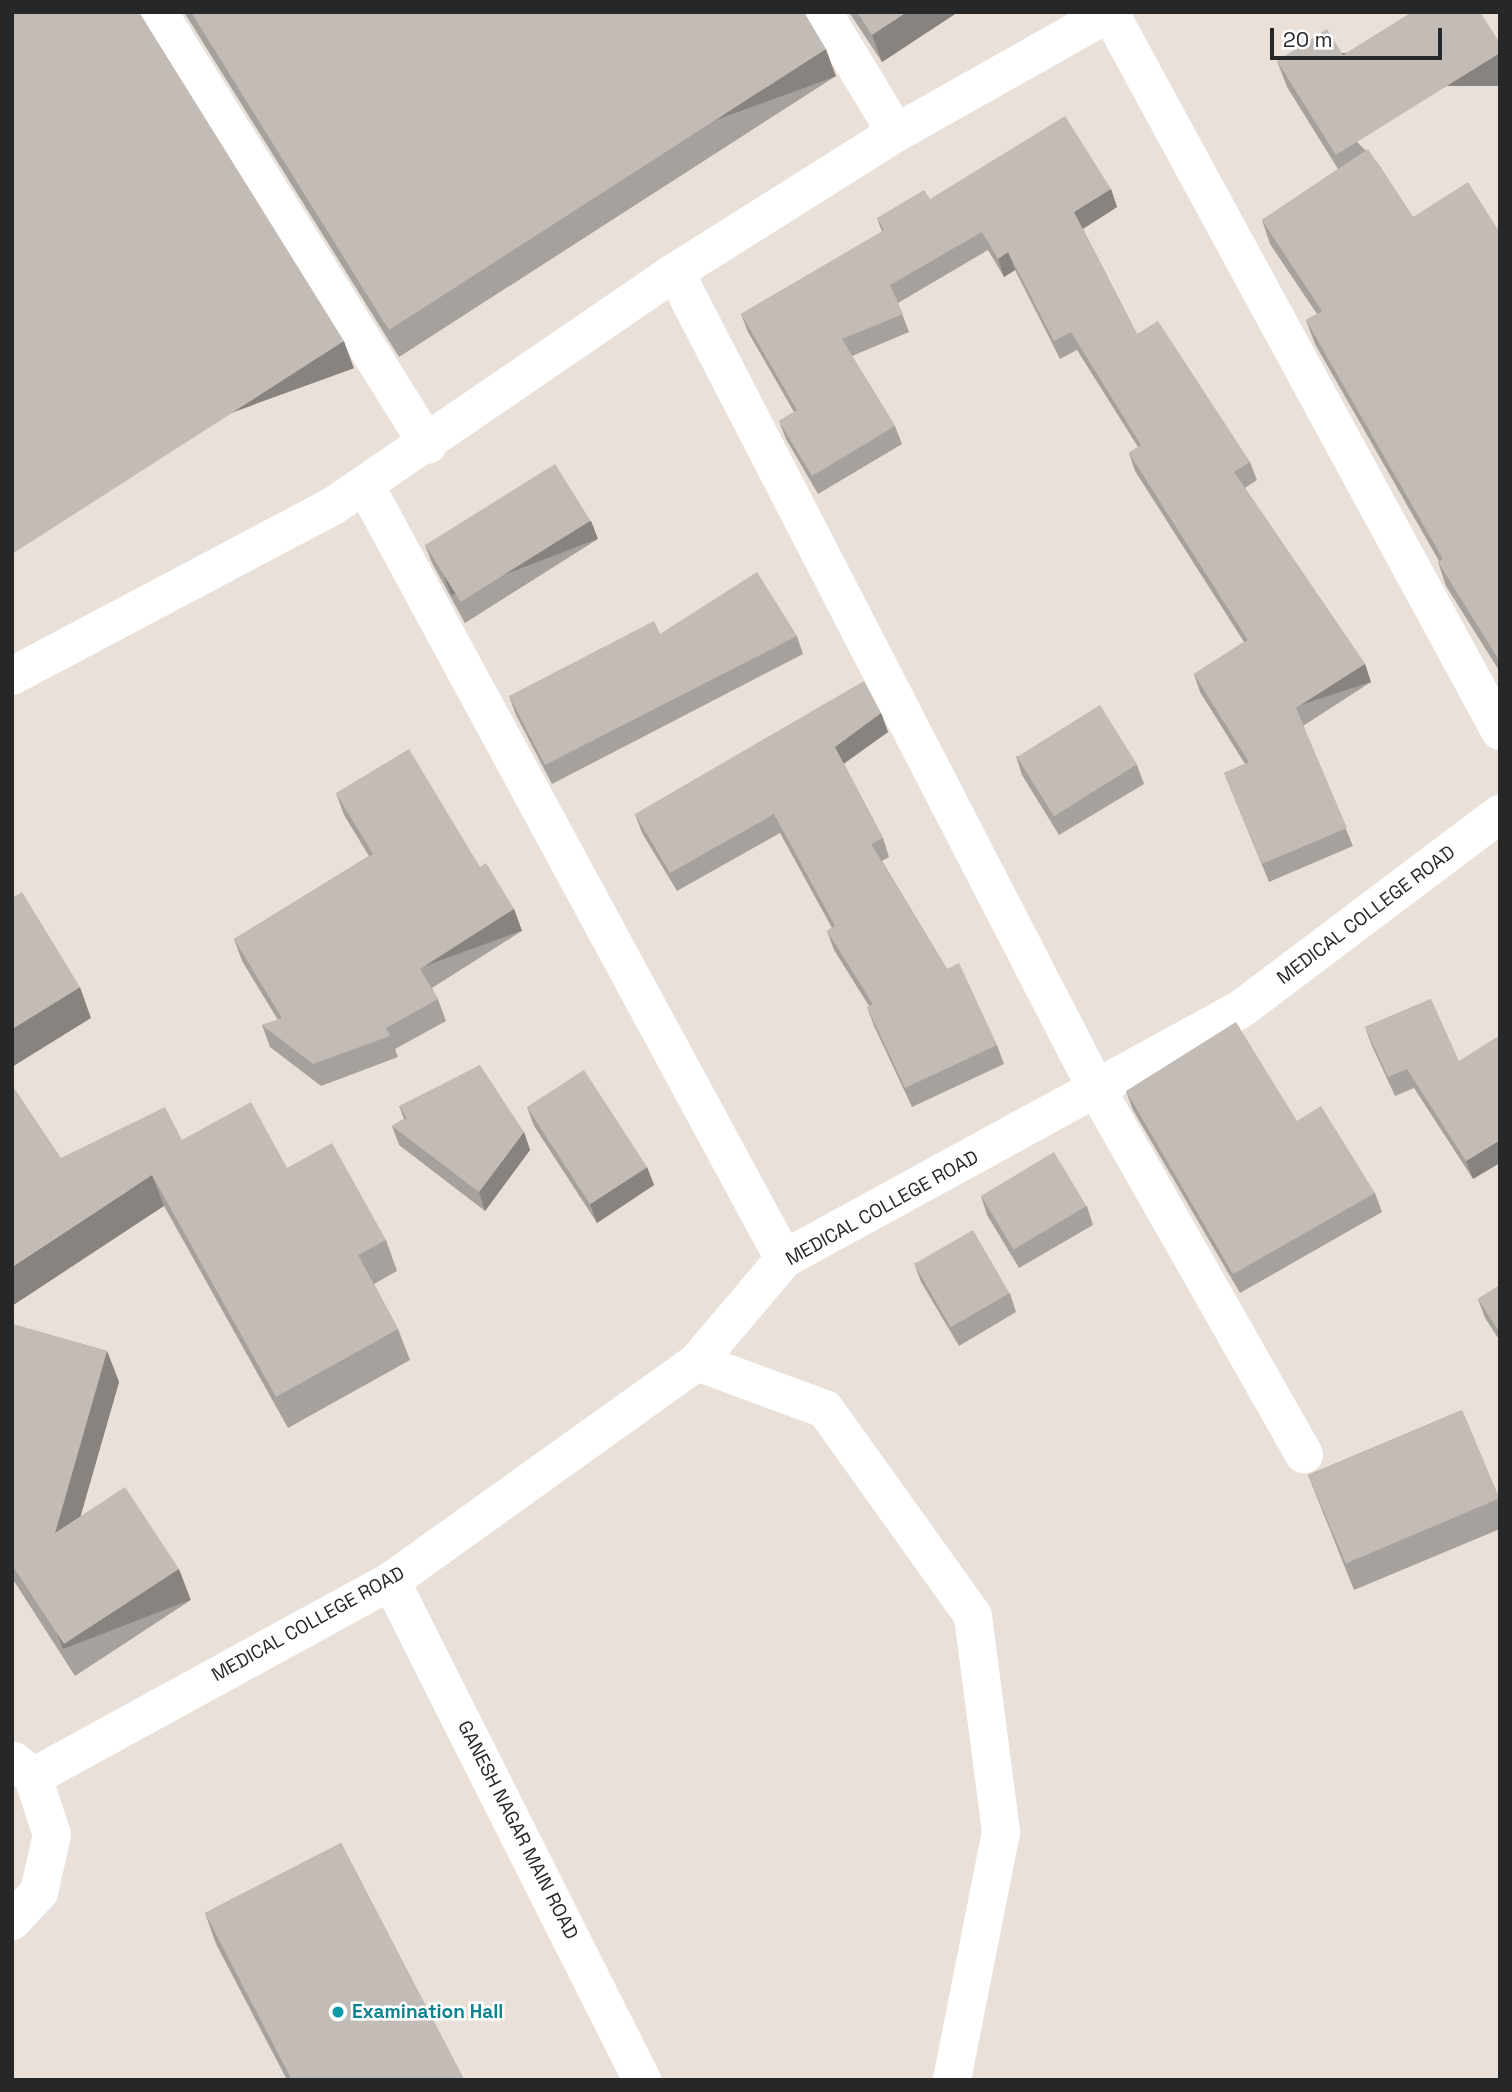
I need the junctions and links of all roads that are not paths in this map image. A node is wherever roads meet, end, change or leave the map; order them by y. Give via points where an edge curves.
1 (158, 12) edge
2 (822, 12) edge
3 (1110, 12) edge
4 (896, 133) junction
5 (675, 272) junction
6 (428, 445) junction
7 (365, 485) junction
8 (12, 676) edge
9 (1500, 731) edge
10 (1500, 814) edge
11 (1097, 1090) junction
12 (784, 1259) junction
13 (697, 1362) junction
14 (1304, 1454) dead end
15 (391, 1581) junction
16 (23, 1768) edge
17 (12, 1922) edge
18 (642, 2080) edge
19 (952, 2080) edge

1 - 6 street
2 - 4 street
3 - 4 street
3 - 9 street
4 - 5 street
5 - 6 street
5 - 11 street
6 - 7 street
7 - 8 street
7 - 12 street
10 - 11 street, MEDICAL COLLEGE ROAD via 1241,1009
11 - 12 street, MEDICAL COLLEGE ROAD
11 - 14 street
12 - 13 street, MEDICAL COLLEGE ROAD
13 - 15 street, MEDICAL COLLEGE ROAD
13 - 19 street via 825,1409 973,1616 1002,1832
15 - 16 street, MEDICAL COLLEGE ROAD
15 - 18 street, GANESH NAGAR MAIN ROAD
16 - 17 street via 52,1835 49,1865 39,1892

